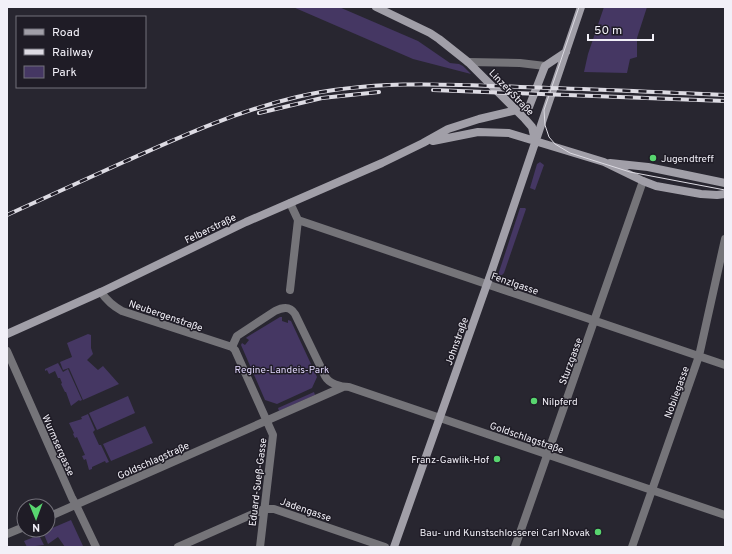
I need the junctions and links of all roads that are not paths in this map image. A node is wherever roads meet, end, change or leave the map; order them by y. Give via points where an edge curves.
1 (376, 7) edge
2 (581, 7) edge
3 (566, 52) junction
4 (468, 62) junction
5 (545, 66) junction
6 (517, 110) junction
7 (535, 140) junction
8 (423, 143) junction
9 (604, 162) junction
10 (643, 181) junction
11 (725, 183) edge
12 (725, 194) edge
13 (290, 203) junction
14 (298, 220) junction
15 (725, 239) edge
16 (487, 284) junction
17 (290, 290) dead end
18 (101, 292) junction
19 (595, 321) junction
20 (7, 334) edge
21 (232, 347) junction
22 (7, 351) edge
23 (699, 356) junction
24 (725, 365) edge
25 (343, 387) junction
26 (440, 417) junction
27 (267, 421) junction
28 (547, 454) junction
29 (651, 490) junction
30 (76, 505) junction
31 (264, 509) junction
32 (56, 514) edge
33 (725, 515) edge
34 (96, 547) edge
35 (178, 547) edge
36 (260, 547) edge
37 (385, 547) edge
38 (394, 547) edge
39 (516, 547) edge
40 (632, 547) edge

1 - 4 main road, Linzer Straße via 430,33
2 - 3 main road, Johnstraße
3 - 5 main road
3 - 7 main road, Johnstraße
4 - 5 street, Linzer Straße
4 - 6 main road, Linzer Straße
5 - 6 main road via 529,107
6 - 7 main road, Linzer Straße via 532,128
6 - 8 main road, Felberstraße via 454,127
7 - 8 main road, Felberstraße via 509,133 478,132
7 - 9 main road
7 - 16 main road, Johnstraße
8 - 13 main road, Felberstraße
9 - 10 main road
9 - 11 main road via 648,166
10 - 12 main road via 701,194
10 - 19 street, Sturzgasse
13 - 14 street
13 - 18 main road, Felberstraße
14 - 16 street, Fenzlgasse
14 - 17 street
15 - 23 street, Nobilegasse
16 - 19 street, Fenzlgasse
16 - 26 main road, Johnstraße
18 - 20 main road, Felberstraße
18 - 21 street, Neubergenstraße via 113,306 122,311
19 - 23 street, Fenzlgasse
19 - 28 street, Sturzgasse
21 - 25 street, Goldschlagstraße via 237,336 275,311 288,308 295,314 325,376
21 - 27 street, Eduard-Sueß-Gasse
22 - 30 street, Wurmsergasse
23 - 24 street, Fenzlgasse
23 - 29 street, Nobilegasse
25 - 26 street, Goldschlagstraße
25 - 27 street, Goldschlagstraße
26 - 28 street, Goldschlagstraße
26 - 38 main road, Johnstraße
27 - 30 street, Goldschlagstraße
27 - 31 street, Eduard-Sueß-Gasse via 273,435
28 - 29 street, Goldschlagstraße
28 - 39 street, Sturzgasse
29 - 33 street, Goldschlagstraße
29 - 40 street, Nobilegasse
30 - 32 street, Goldschlagstraße
30 - 34 street, Wurmsergasse
31 - 35 street
31 - 36 street, Eduard-Sueß-Gasse
31 - 37 street, Jadengasse via 274,509

